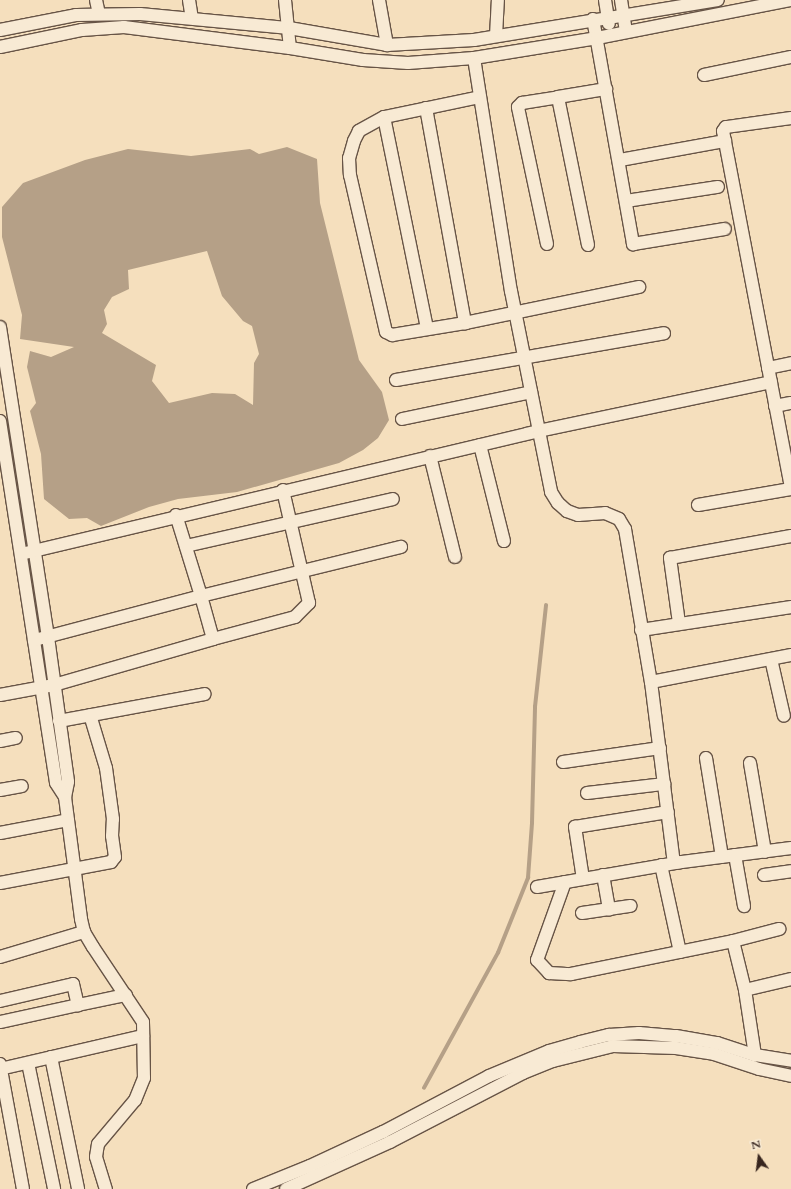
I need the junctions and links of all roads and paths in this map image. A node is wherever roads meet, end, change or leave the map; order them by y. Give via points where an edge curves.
1 (96, 0) edge
2 (189, 0) edge
3 (285, 0) edge
4 (379, 0) edge
5 (498, 0) edge
6 (605, 0) edge
7 (621, 0) edge
8 (718, 0) edge
9 (791, 0) edge
10 (99, 14) junction
11 (623, 15) junction
12 (608, 17) junction
13 (192, 18) junction
14 (594, 19) junction
15 (289, 28) junction
16 (0, 30) edge
17 (626, 32) junction
18 (496, 36) junction
19 (610, 36) junction
20 (597, 38) junction
21 (387, 46) junction
22 (0, 47) edge
23 (290, 48) junction
24 (791, 57) edge
25 (474, 58) junction
26 (704, 75) dead end
27 (606, 88) junction
28 (480, 97) junction
29 (558, 97) junction
30 (426, 108) junction
31 (384, 117) junction
32 (791, 118) edge
33 (725, 141) junction
34 (620, 160) junction
35 (718, 188) dead end
36 (626, 201) junction
37 (725, 230) dead end
38 (547, 244) dead end
39 (588, 245) dead end
40 (639, 287) dead end
41 (515, 313) junction
42 (465, 323) junction
43 (0, 327) edge
44 (427, 329) junction
45 (664, 333) dead end
46 (524, 358) junction
47 (791, 363) edge
48 (768, 368) junction
49 (396, 380) dead end
50 (771, 382) junction
51 (5, 387) edge
52 (531, 392) junction
53 (791, 403) edge
54 (775, 406) junction
55 (402, 419) dead end
56 (0, 421) edge
57 (539, 431) junction
58 (787, 443) edge
59 (480, 445) junction
60 (430, 456) junction
61 (791, 489) edge
62 (283, 490) junction
63 (393, 499) dead end
64 (698, 505) dead end
65 (176, 515) junction
66 (290, 523) junction
67 (791, 536) edge
68 (504, 541) dead end
69 (186, 546) junction
70 (401, 547) dead end
71 (36, 552) junction
72 (20, 554) junction
73 (455, 557) dead end
74 (302, 570) junction
75 (201, 596) junction
76 (791, 607) edge
77 (680, 623) junction
78 (641, 630) junction
79 (48, 637) junction
80 (213, 639) junction
81 (34, 640) junction
82 (791, 655) edge
83 (771, 659) junction
84 (651, 682) junction
85 (54, 685) junction
86 (41, 686) junction
87 (205, 694) dead end
88 (0, 695) edge
89 (90, 715) junction
90 (784, 716) dead end
91 (60, 721) junction
92 (16, 738) dead end
93 (0, 741) edge
94 (660, 748) junction
95 (706, 758) dead end
96 (563, 762) dead end
97 (750, 763) dead end
98 (664, 784) junction
99 (22, 786) dead end
100 (0, 790) edge
101 (588, 793) dead end
102 (65, 797) junction
103 (668, 812) junction
104 (68, 820) junction
105 (0, 833) edge
106 (791, 848) edge
107 (765, 852) junction
108 (735, 855) junction
109 (722, 857) junction
110 (681, 862) junction
111 (661, 865) junction
112 (75, 868) junction
113 (791, 871) edge
114 (604, 875) junction
115 (764, 875) dead end
116 (583, 879) junction
117 (565, 882) junction
118 (0, 883) edge
119 (537, 887) dead end
120 (630, 906) dead end
121 (744, 906) dead end
122 (608, 909) junction
123 (582, 913) dead end
124 (779, 929) dead end
125 (84, 932) junction
126 (733, 941) junction
127 (680, 952) junction
128 (0, 957) edge
129 (791, 979) edge
130 (745, 990) junction
131 (126, 995) junction
132 (0, 1001) edge
133 (78, 1005) junction
134 (0, 1022) edge
135 (143, 1036) junction
136 (755, 1055) junction
137 (51, 1057) junction
138 (790, 1061) edge
139 (28, 1063) junction
140 (0, 1068) edge
141 (789, 1076) edge
142 (310, 1166) junction
143 (315, 1178) junction
144 (23, 1189) edge
145 (54, 1189) edge
146 (78, 1189) edge
147 (106, 1189) edge
148 (253, 1189) edge
149 (286, 1189) edge
150 (311, 1189) edge

1 - 10 street
2 - 13 street
3 - 15 street
4 - 21 street
5 - 18 street
6 - 12 street
7 - 11 street
8 - 11 street
9 - 17 street
10 - 13 street
10 - 16 street via 61,17
11 - 12 street
11 - 17 street
12 - 14 street
12 - 19 street
13 - 15 street
14 - 18 street
14 - 20 street
15 - 21 street
15 - 23 street
17 - 19 street
18 - 21 street
19 - 20 street
20 - 25 street
20 - 27 street
22 - 23 street via 82,30 124,27
23 - 25 street via 343,58 408,63
24 - 26 street
25 - 28 street
27 - 29 street
27 - 34 street
28 - 30 street
28 - 41 street
29 - 38 street via 522,103 518,107
29 - 39 street
30 - 31 street
30 - 42 street
31 - 44 street
31 - 44 street via 359,131 350,158 350,175 386,332 392,335
32 - 33 street via 726,127 723,131
33 - 34 street
33 - 48 street
34 - 36 street
35 - 36 street
36 - 37 street via 633,244
40 - 41 street
41 - 42 street
41 - 46 street
42 - 44 street
43 - 51 street
45 - 46 street
46 - 49 street
46 - 52 street
47 - 48 street
48 - 50 street
50 - 54 street
50 - 57 street
51 - 71 street
52 - 55 street
52 - 57 street
53 - 54 street
54 - 58 street
56 - 72 street
57 - 59 street
57 - 78 street via 551,492 558,503 572,513 605,513 622,523
58 - 61 street
59 - 60 street
59 - 68 street
60 - 62 street
60 - 73 street
61 - 64 street
62 - 65 street
62 - 66 street
63 - 66 street
65 - 69 street
65 - 71 street
66 - 69 street
66 - 74 street
67 - 77 street via 670,558
69 - 75 street
70 - 74 street
71 - 72 street
71 - 79 street
72 - 81 street
74 - 75 street
74 - 80 street via 309,603 300,613 286,620
75 - 79 street
75 - 80 street
76 - 77 street
77 - 78 street
78 - 84 street
79 - 81 street
79 - 85 street
80 - 85 street
81 - 86 street
82 - 83 street
83 - 84 street
83 - 90 street
84 - 94 street
85 - 86 street
85 - 91 street
86 - 88 street
86 - 102 street via 56,783
87 - 89 street
89 - 91 street
89 - 112 street via 106,768 115,857 111,862
91 - 102 street via 68,782
92 - 93 street
94 - 96 street
94 - 98 street
95 - 109 street
97 - 107 street
98 - 101 street
98 - 103 street
99 - 100 street
102 - 104 street
103 - 110 street via 674,863
103 - 116 street via 575,827
104 - 105 street
104 - 112 street
106 - 107 street
107 - 108 street
108 - 109 street
108 - 121 street
109 - 110 street
110 - 111 street
111 - 114 street
111 - 127 street
112 - 118 street
112 - 125 street
113 - 115 street
114 - 116 street
114 - 122 street
116 - 117 street
117 - 119 street
117 - 127 street via 537,960 549,973 571,974
120 - 122 street
122 - 123 street
124 - 126 street
125 - 128 street
125 - 131 street
126 - 127 street
126 - 130 street
129 - 130 street
130 - 136 street
131 - 133 street
131 - 135 street via 143,1022
132 - 133 street via 73,984
133 - 134 street
135 - 137 street
135 - 147 street via 144,1078 135,1100 98,1144 96,1158
136 - 138 street
136 - 142 street via 717,1043 639,1033 609,1035 580,1042 549,1051 489,1076 383,1132
137 - 139 street
137 - 146 street
138 - 141 street
139 - 140 street
139 - 145 street
140 - 144 street
141 - 143 street via 714,1054 669,1047 613,1046 553,1061 523,1073
142 - 143 street
142 - 148 street
143 - 149 street
143 - 150 street

